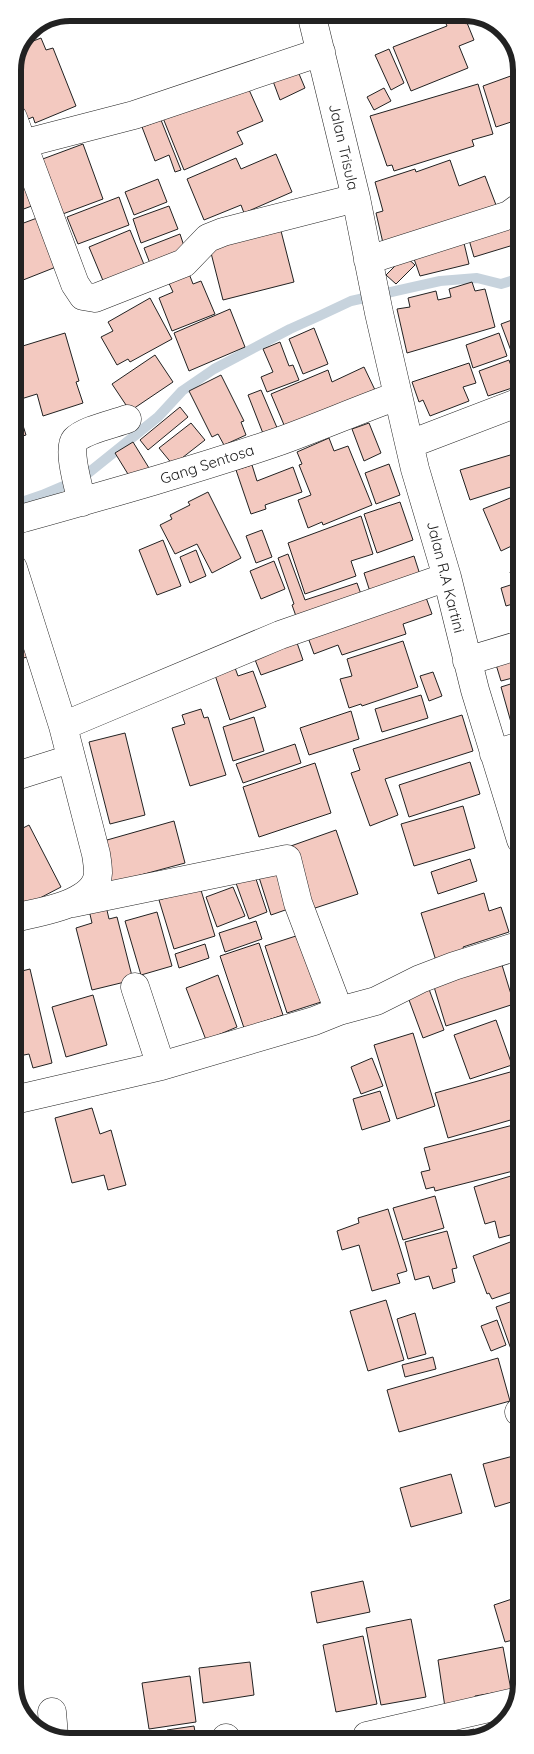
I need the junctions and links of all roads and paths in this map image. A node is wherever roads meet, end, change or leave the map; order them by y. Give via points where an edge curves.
1 (314, 21) edge
2 (321, 52) junction
3 (21, 141) edge
4 (22, 144) junction
5 (356, 198) junction
6 (513, 212) edge
7 (370, 271) junction
8 (379, 313) joint
9 (397, 396) junction
10 (513, 405) edge
11 (127, 419) dead end
12 (410, 444) junction
13 (82, 502) junction
14 (21, 519) edge
15 (447, 577) junction
16 (21, 594) edge
17 (513, 647) edge
18 (467, 661) junction
19 (62, 726) junction
20 (513, 748) edge
21 (494, 754) junction
22 (70, 759) junction
23 (21, 774) edge
24 (513, 817) edge
25 (67, 904) junction
26 (21, 916) edge
27 (513, 948) edge
28 (135, 987) dead end
29 (339, 1011) junction
30 (161, 1066) junction
31 (21, 1098) edge
32 (508, 1704) edge
33 (380, 1733) edge

1 - 2 street, Jalan Trisula
2 - 4 street via 134,115
2 - 5 street, Jalan Trisula
3 - 4 street
4 - 5 street via 75,284 83,296 95,298 184,263 208,238 222,232
5 - 7 street, Jalan Trisula
6 - 7 street
7 - 8 street, Jalan Trisula
8 - 9 street, Jalan R.A Kartini
9 - 12 street, Jalan R.A Kartini
9 - 13 street, Gang Sentosa via 282,440
10 - 12 street
11 - 13 street via 75,440 71,449
12 - 15 street, Jalan R.A Kartini
13 - 14 street, Gang Sentosa
15 - 18 street, Jalan R.A Kartini
15 - 19 street via 280,635
16 - 19 street
17 - 18 street
18 - 21 street, Jalan R.A Kartini
19 - 22 street
20 - 21 street
21 - 24 street, Jalan R.A Kartini
22 - 23 street
22 - 25 street via 94,846 98,874 93,887
25 - 26 street
25 - 29 street via 287,859 298,903
27 - 29 street via 420,979 376,1001
28 - 30 street
29 - 30 street
30 - 31 street
32 - 33 street

